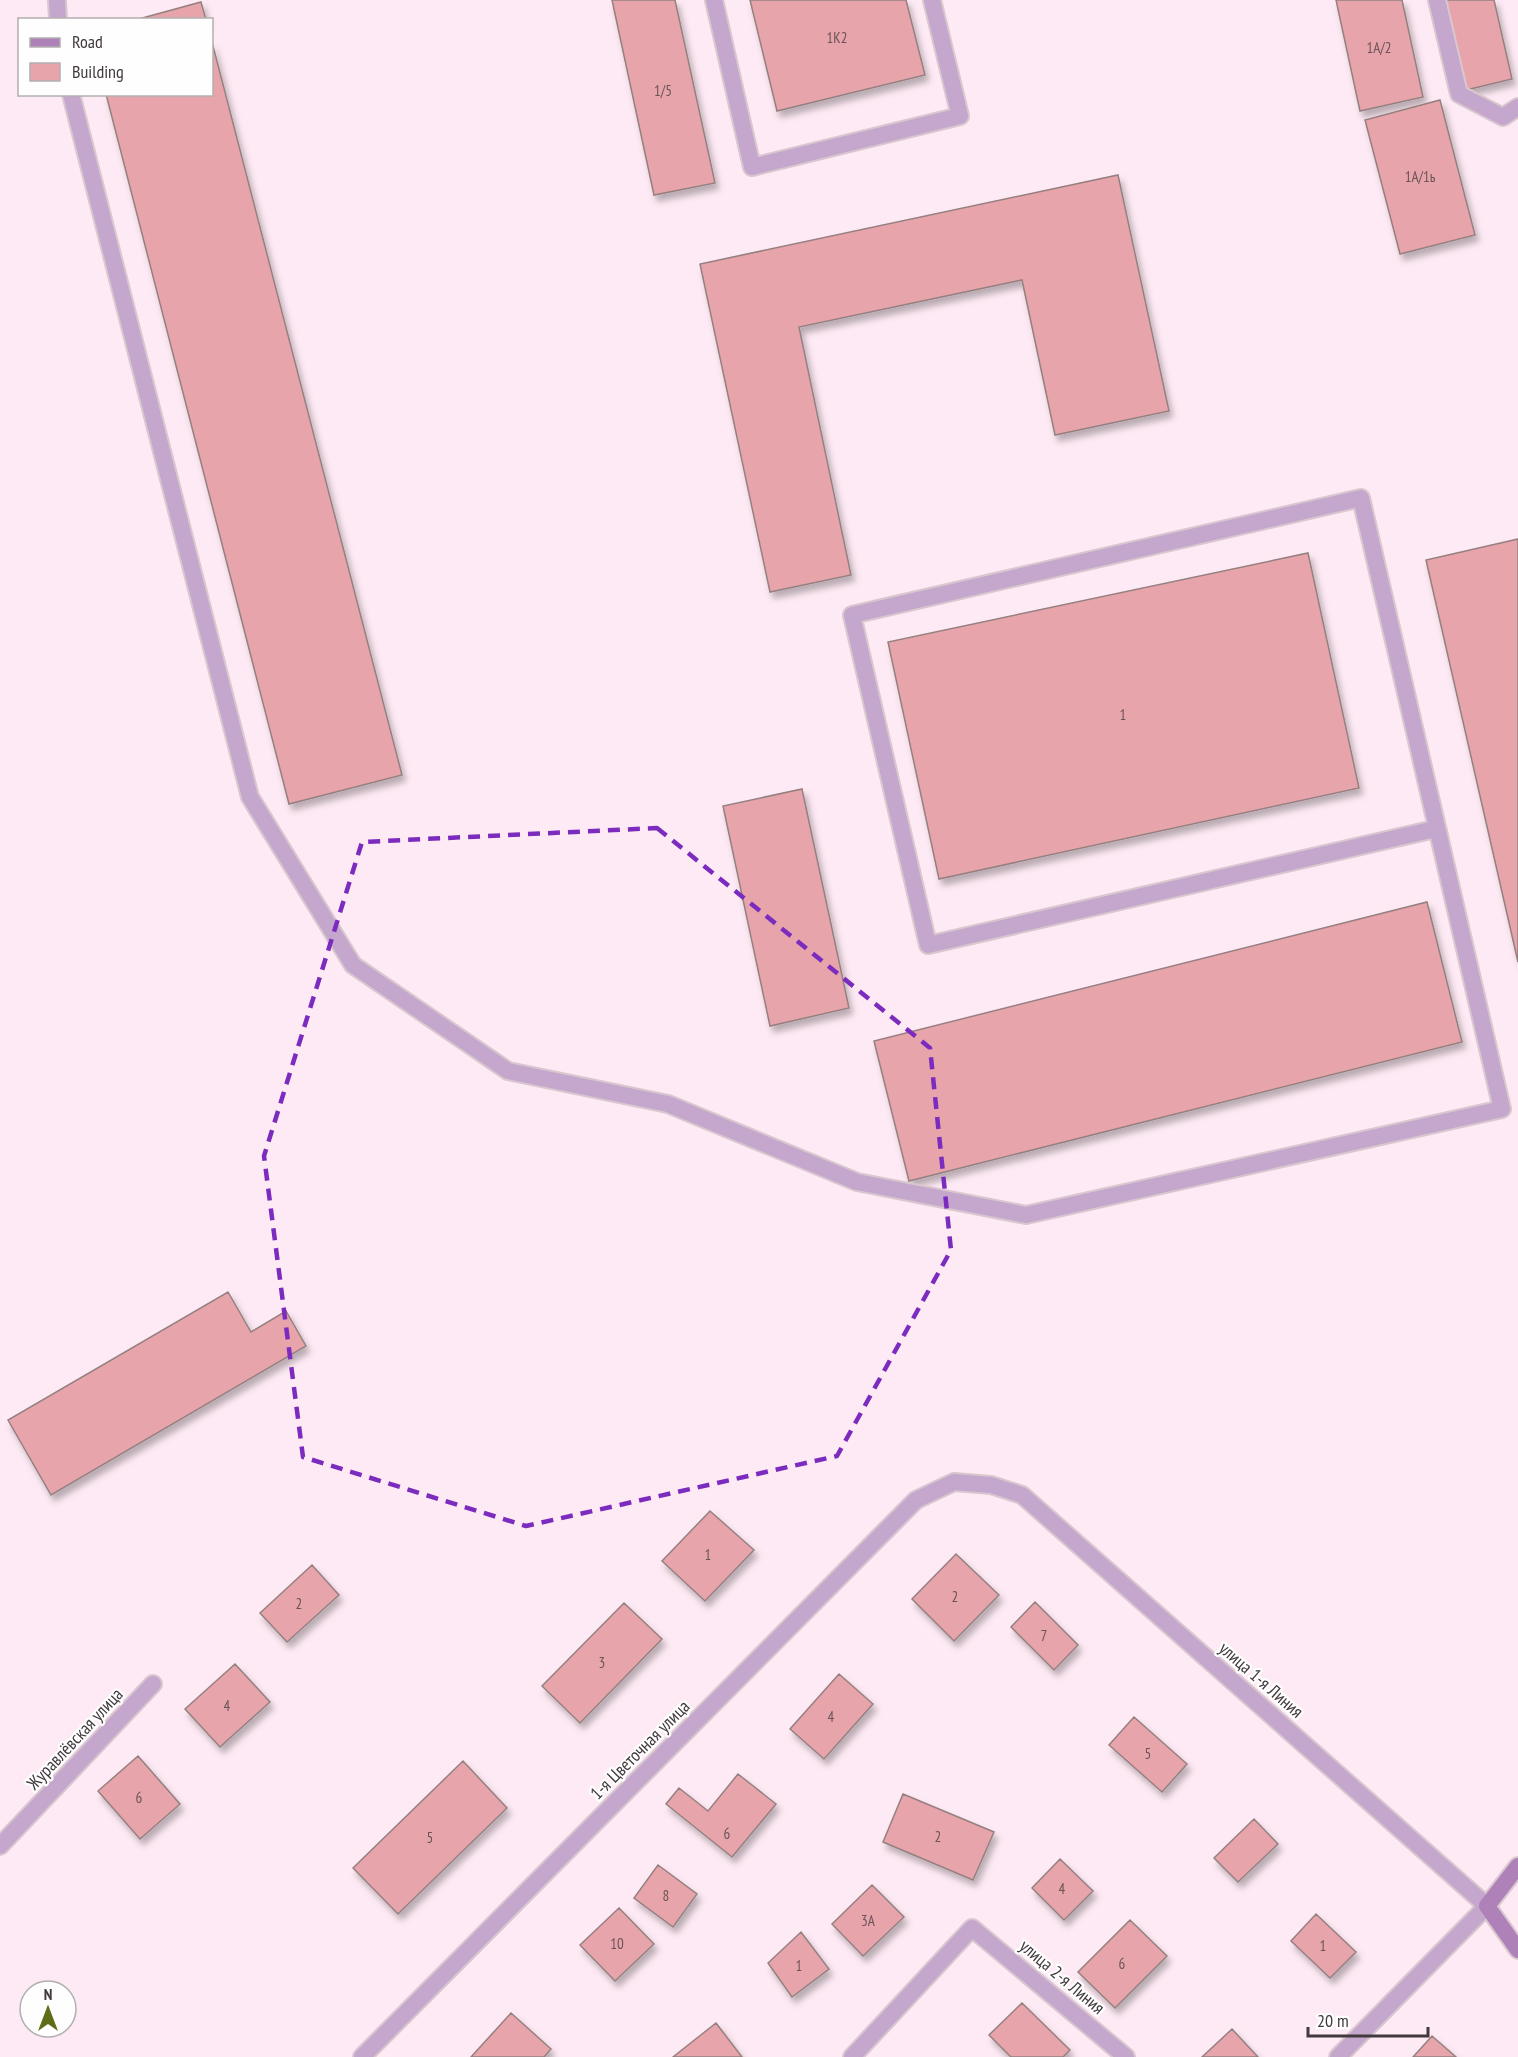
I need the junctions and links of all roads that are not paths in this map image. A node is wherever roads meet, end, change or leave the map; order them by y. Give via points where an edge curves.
1 (57, 0) edge
2 (714, 0) edge
3 (932, 0) edge
4 (1437, 0) edge
5 (58, 18) edge
6 (72, 96) edge
7 (1518, 107) edge
8 (1436, 829) junction
9 (954, 1482) joint
10 (153, 1684) dead end
11 (0, 1846) edge
12 (1518, 1866) edge
13 (1487, 1906) junction
14 (1518, 1950) edge
15 (362, 2057) edge
16 (852, 2057) edge
17 (1126, 2057) edge
18 (1338, 2057) edge

1 - 5 lane
2 - 3 lane via 752,167 960,116
4 - 7 lane via 1459,94 1503,117
6 - 8 lane via 250,797 352,965 508,1071 668,1104 857,1182 1026,1215 1502,1109
8 - 8 lane via 1361,498 852,615 928,945
9 - 13 lane, улица 1-я Линия via 992,1485 1022,1495
9 - 15 lane, 1-я Цветочная улица via 916,1500
10 - 11 lane, Журавлёвская улица
12 - 13 main road
13 - 14 main road, улица 1-я Линия
13 - 18 lane
16 - 17 lane, улица 2-я Линия via 972,1928

